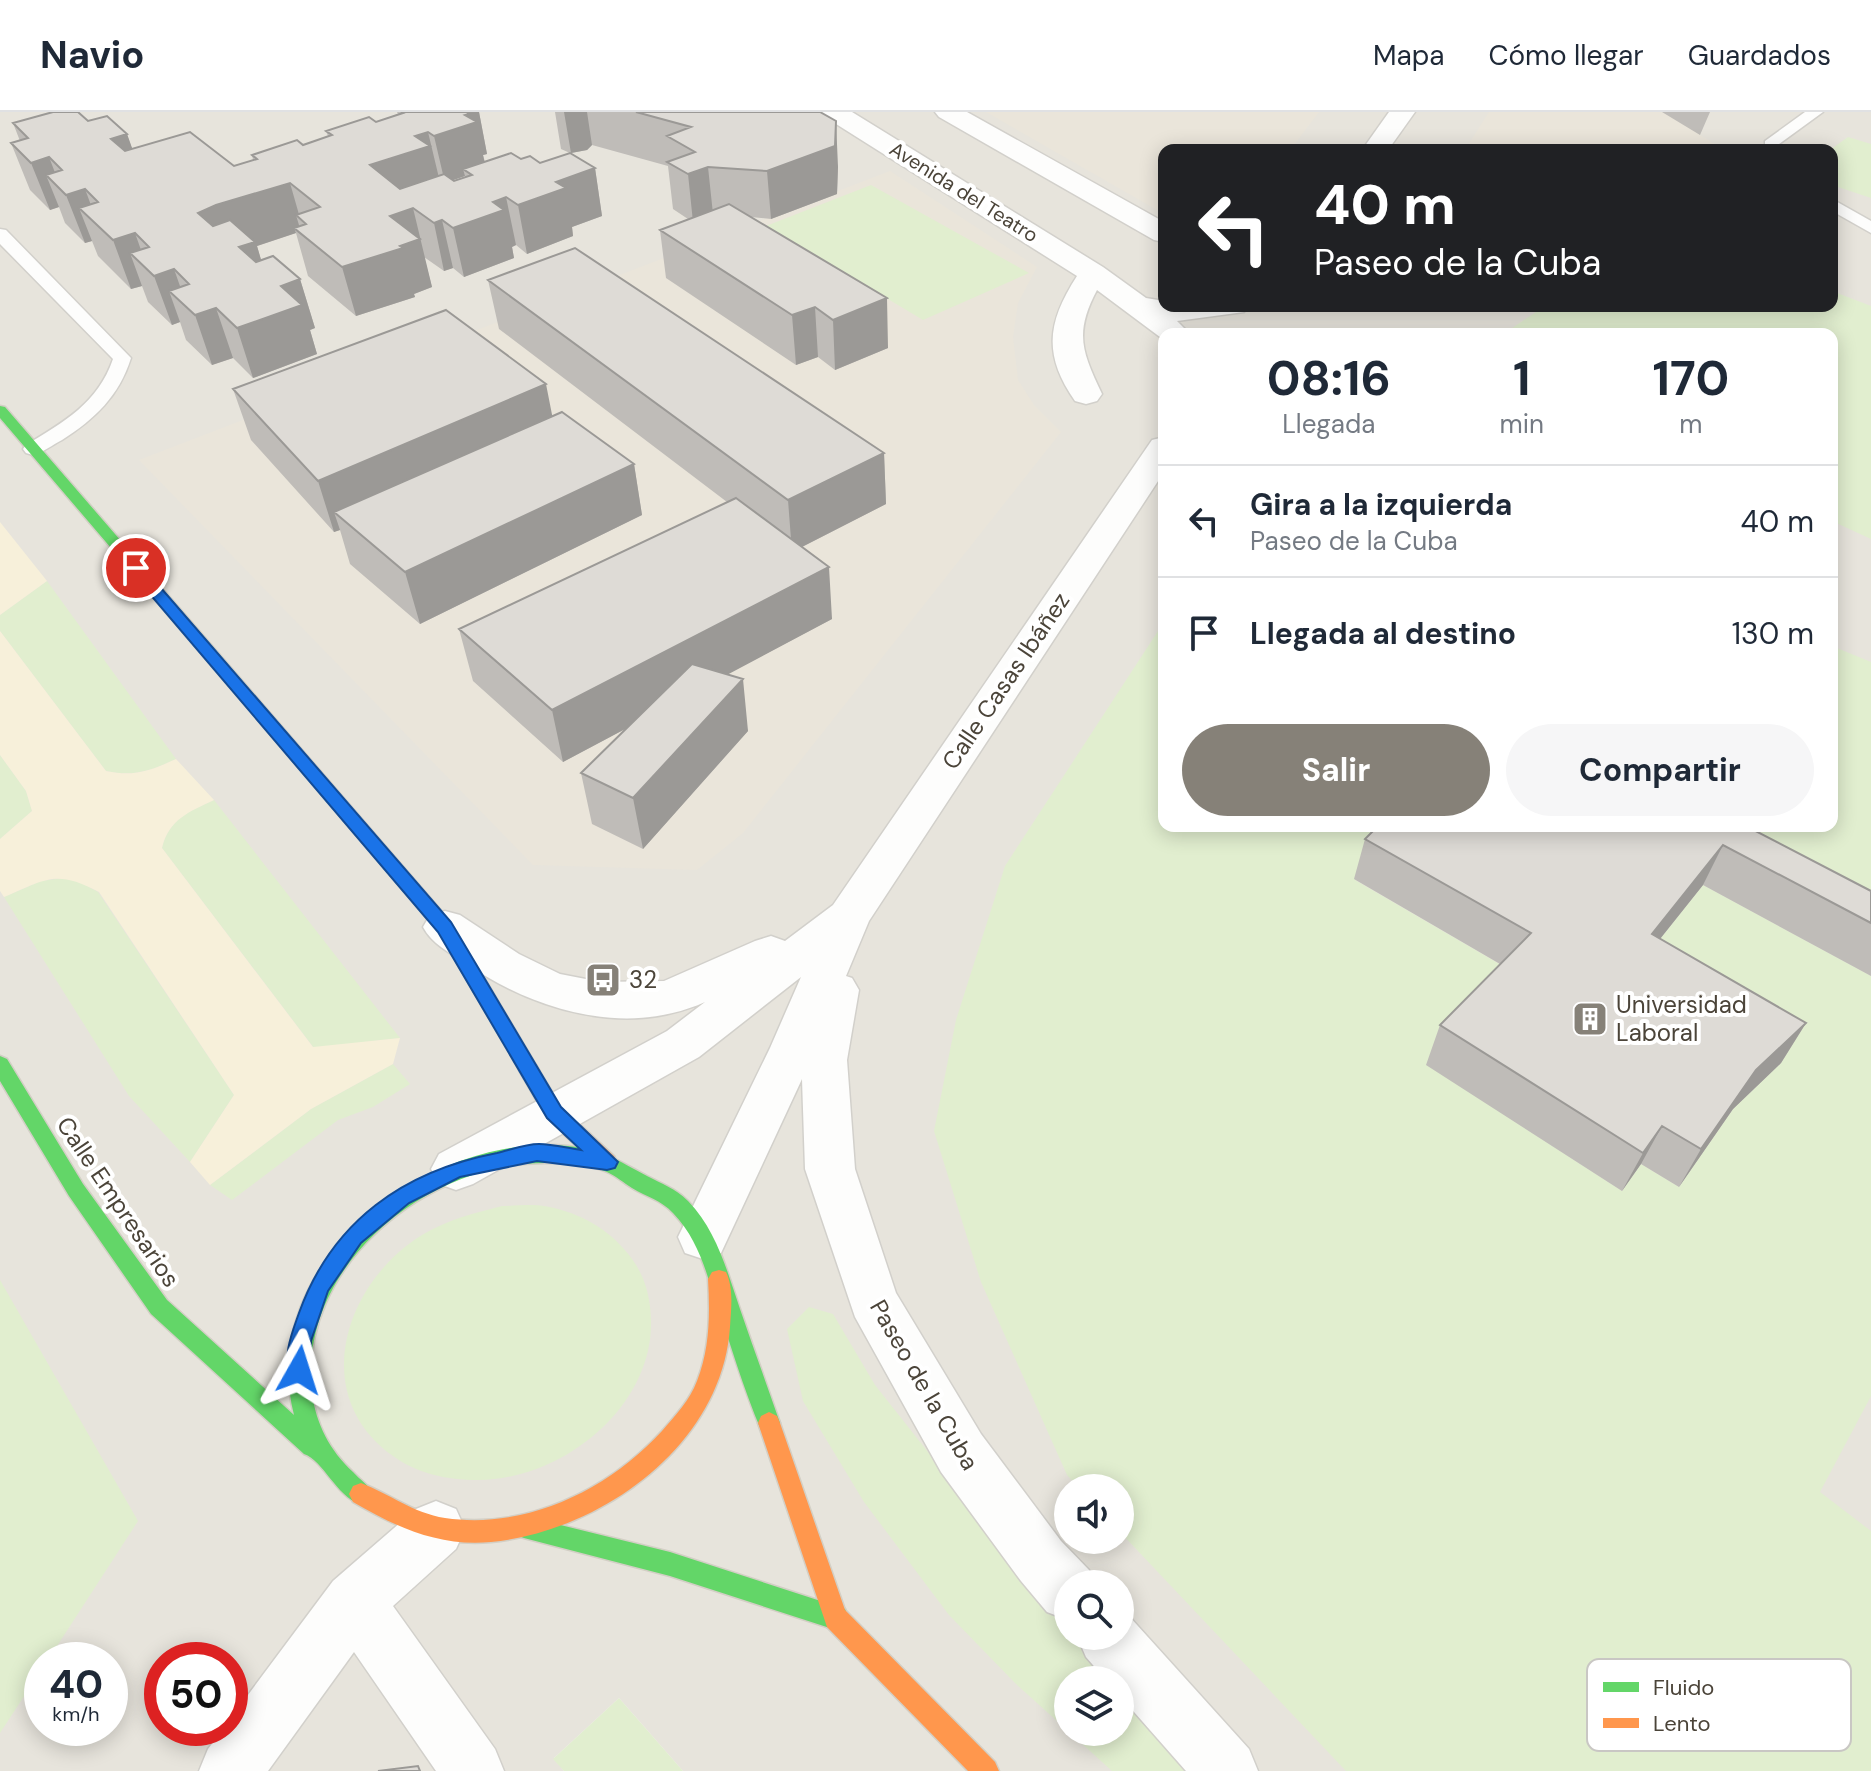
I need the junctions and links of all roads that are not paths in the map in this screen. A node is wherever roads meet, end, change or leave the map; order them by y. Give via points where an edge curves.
1 (834, 112) edge
2 (948, 112) edge
3 (1402, 112) edge
4 (1781, 112) edge
5 (1815, 112) edge
6 (1379, 144) edge
7 (1770, 144) edge
8 (1773, 144) edge
9 (1838, 208) edge
10 (1871, 228) edge
11 (1158, 231) edge
12 (0, 234) edge
13 (1093, 273) junction
14 (1140, 306) junction
15 (1158, 309) edge
16 (1178, 312) edge
17 (1250, 313) edge
18 (1168, 328) edge
19 (1086, 394) dead end
20 (0, 410) edge
21 (33, 449) junction
22 (1158, 456) edge
23 (849, 916) junction
24 (445, 927) junction
25 (0, 1064) edge
26 (554, 1113) junction
27 (607, 1162) junction
28 (456, 1169) junction
29 (711, 1258) junction
30 (318, 1451) junction
31 (518, 1526) junction
32 (436, 1529) junction
33 (1054, 1575) edge
34 (354, 1602) junction
35 (836, 1618) junction
36 (1119, 1650) edge
37 (230, 1771) edge
38 (473, 1771) edge
39 (986, 1771) edge
40 (1227, 1771) edge

1 - 13 street, Avenida del Teatro
2 - 11 street
3 - 6 street
4 - 7 lane
5 - 8 lane
9 - 10 lane
12 - 21 lane via 122,358 117,380 98,406
13 - 14 street, Avenida del Teatro
13 - 19 street via 1067,313 1067,355
14 - 15 street, Avenida del Teatro
14 - 18 street, Avenida del Teatro
16 - 17 street, Avenida del Teatro
20 - 21 main road
21 - 24 main road
22 - 23 street, Calle Casas Ibáñez
23 - 24 street via 668,999 601,1000 551,990
23 - 26 street, Calle Casas Ibáñez via 683,1044
23 - 29 street, Calle Casas Ibáñez
23 - 33 street, Paseo de la Cuba via 824,1060 834,1184 873,1301 961,1453
24 - 26 main road
25 - 30 main road, Calle Empresarios via 76,1190 159,1307
26 - 27 main road
26 - 28 street, Calle Casas Ibáñez
27 - 28 main road via 537,1153
27 - 29 main road via 663,1192
28 - 30 main road via 401,1197 354,1237 319,1286 300,1341 299,1398
29 - 31 main road via 722,1332 706,1387 674,1439 625,1484 564,1516
29 - 35 main road
30 - 32 main road via 363,1498 396,1517
31 - 32 main road via 498,1531
31 - 35 main road via 670,1564
32 - 34 street
34 - 37 street
34 - 38 street
35 - 39 main road
36 - 40 street

